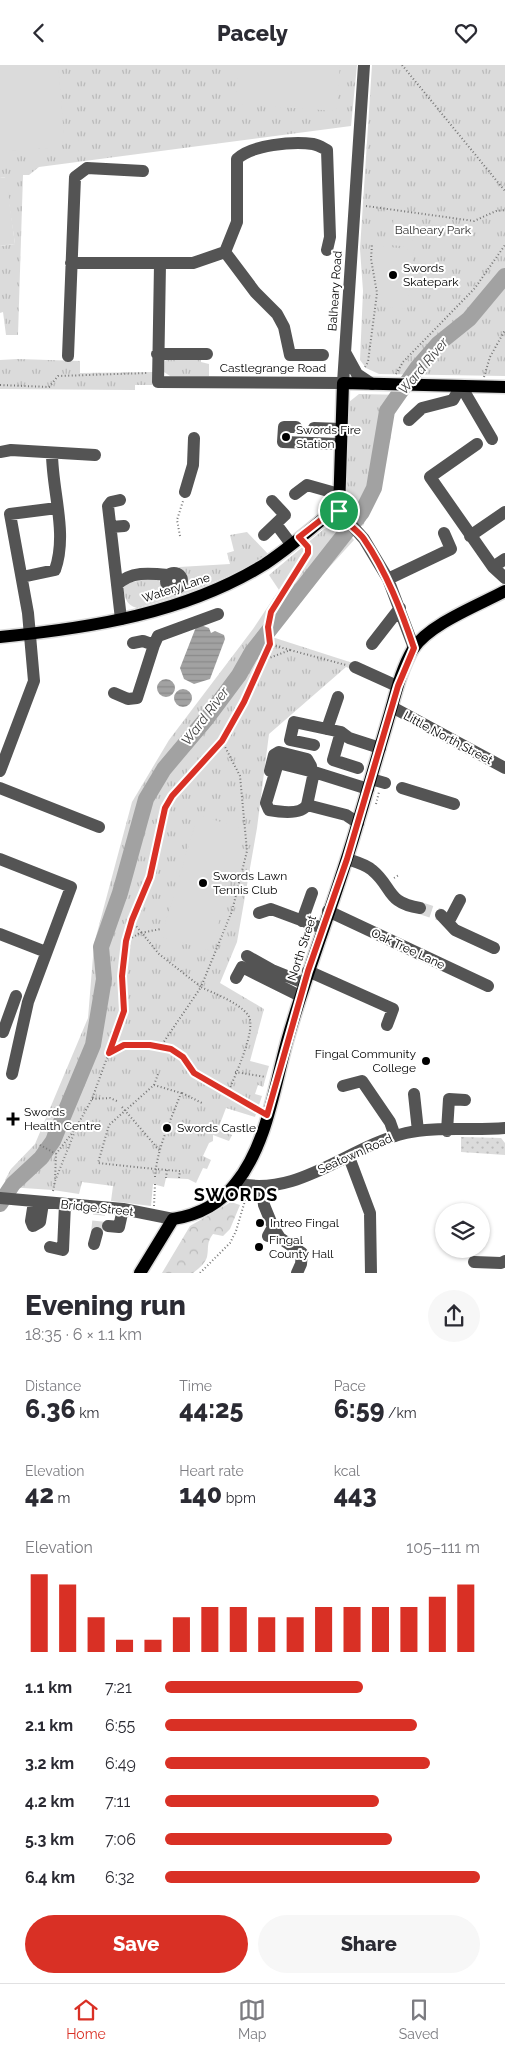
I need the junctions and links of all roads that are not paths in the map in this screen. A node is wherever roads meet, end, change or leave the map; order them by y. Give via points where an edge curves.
1 (364, 65) edge
2 (143, 171) dead end
3 (327, 250) dead end
4 (225, 252) junction
5 (72, 263) junction
6 (160, 264) junction
7 (344, 352) junction
8 (207, 354) dead end
9 (68, 355) dead end
10 (157, 355) junction
11 (323, 355) dead end
12 (343, 383) junction
13 (372, 384) junction
14 (461, 386) junction
15 (505, 387) edge
16 (409, 420) dead end
17 (296, 427) dead end
18 (314, 428) dead end
19 (341, 429) junction
20 (194, 438) dead end
21 (492, 439) dead end
22 (476, 444) dead end
23 (340, 445) junction
24 (0, 452) edge
25 (52, 453) junction
26 (95, 455) dead end
27 (185, 492) road end
28 (295, 494) dead end
29 (339, 494) junction
30 (120, 499) dead end
31 (272, 501) dead end
32 (57, 508) junction
33 (505, 512) edge
34 (341, 514) junction
35 (5, 515) edge
36 (276, 524) junction
37 (444, 533) dead end
38 (264, 535) dead end
39 (470, 536) junction
40 (295, 541) junction
41 (505, 559) edge
42 (493, 567) junction
43 (168, 575) dead end
44 (22, 577) junction
45 (505, 578) edge
46 (388, 579) junction
47 (117, 585) junction
48 (505, 591) edge
49 (400, 608) junction
50 (218, 614) dead end
51 (121, 619) junction
52 (31, 634) junction
53 (0, 637) edge
54 (132, 643) dead end
55 (372, 644) dead end
56 (154, 645) junction
57 (414, 648) junction
58 (355, 667) road end
59 (398, 686) junction
60 (114, 693) dead end
61 (338, 697) dead end
62 (392, 707) junction
63 (327, 729) junction
64 (341, 732) junction
65 (314, 745) dead end
66 (380, 748) junction
67 (358, 768) dead end
68 (505, 768) edge
69 (313, 769) junction
70 (0, 771) edge
71 (377, 783) junction
72 (0, 787) edge
73 (402, 788) dead end
74 (266, 803) junction
75 (454, 804) dead end
76 (307, 805) junction
77 (358, 823) junction
78 (99, 827) dead end
79 (0, 859) edge
80 (347, 859) junction
81 (312, 893) dead end
82 (460, 900) dead end
83 (420, 908) tunnel mouth
84 (328, 911) junction
85 (259, 913) dead end
86 (302, 921) junction
87 (322, 929) junction
88 (0, 934) edge
89 (494, 948) dead end
90 (46, 952) junction
91 (247, 956) dead end
92 (306, 977) junction
93 (236, 978) dead end
94 (488, 986) dead end
95 (16, 996) dead end
96 (300, 997) junction
97 (387, 1025) dead end
98 (1, 1035) edge
99 (12, 1074) dead end
100 (343, 1086) dead end
101 (414, 1094) dead end
102 (464, 1100) dead end
103 (505, 1128) edge
104 (418, 1131) junction
105 (447, 1131) junction
106 (395, 1136) junction
107 (344, 1159) junction
108 (236, 1183) junction
109 (255, 1187) junction
110 (0, 1198) edge
111 (65, 1204) junction
112 (123, 1209) junction
113 (173, 1219) junction
114 (108, 1226) tunnel mouth
115 (50, 1247) dead end
116 (505, 1261) edge
117 (474, 1262) dead end
118 (140, 1273) edge
119 (297, 1273) edge
120 (372, 1273) edge

1 - 7 street, Balheary Road
2 - 5 street via 87,168 75,177
3 - 4 street via 330,237 329,161 327,150 314,144 268,146 244,152 237,159 237,222
4 - 6 street via 194,263
4 - 11 street via 266,305 277,314 284,327 290,355
5 - 6 street
5 - 9 street
6 - 10 street, Castlegrange Road
7 - 12 street, Balheary Road
7 - 13 street via 357,374
8 - 10 street
10 - 12 street, Castlegrange Road via 158,382
12 - 13 main road, Castlegrange Road
12 - 19 main road, Balheary Road
13 - 14 main road, Castlegrange Road
14 - 15 main road, Castlegrange Road
14 - 16 street via 453,400 422,407
14 - 21 street
17 - 23 street via 284,427 283,442
18 - 19 street
19 - 23 main road, Balheary Road
20 - 27 street via 193,465
22 - 39 street via 430,477
23 - 29 main road, Balheary Road
24 - 25 street
25 - 26 street
25 - 32 street
28 - 29 street via 307,485
29 - 34 main road, Balheary Road
30 - 47 street via 108,506 118,527
31 - 36 street via 285,515
32 - 35 street
32 - 44 street via 61,540 55,570
33 - 39 street
34 - 40 main road, Watery Lane via 331,512
34 - 46 street via 359,532
35 - 44 street
36 - 38 street
36 - 40 street
37 - 46 street via 452,549
39 - 42 street
40 - 51 main road, Watery Lane via 264,565 204,595
41 - 42 street
42 - 45 street
43 - 47 street via 151,573 125,577
44 - 52 street
46 - 49 street
47 - 51 street
48 - 57 main road via 450,619
49 - 55 street
49 - 57 street
50 - 56 street via 158,636
51 - 52 main road, Watery Lane
52 - 53 main road, Watery Lane
52 - 70 street via 34,681
54 - 56 street via 142,641
56 - 60 street via 136,698 128,699
57 - 59 main road, North Street
58 - 59 street
59 - 62 main road, North Street
61 - 63 street
62 - 66 main road, North Street
62 - 68 street, Little North Street
63 - 64 street
63 - 65 street via 294,722 290,740
64 - 66 street
64 - 67 street via 333,761
66 - 71 main road, North Street
69 - 71 street
69 - 74 street via 278,763
69 - 74 street via 307,759 275,753
69 - 76 street
71 - 77 main road, North Street
72 - 78 street
73 - 75 street
74 - 76 street via 269,810 277,812 299,811
76 - 77 street via 346,815
77 - 80 main road, North Street
79 - 90 street via 71,887
80 - 83 street via 374,872 394,899
80 - 84 main road, North Street
81 - 86 street
82 - 89 street via 445,918 455,930
84 - 87 main road, North Street
84 - 94 street, Oak Tree Lane
85 - 86 street via 271,909
86 - 87 street
87 - 92 main road, North Street
88 - 90 street
90 - 99 street via 28,1002
91 - 92 street via 272,971
92 - 96 main road, North Street
92 - 97 street via 393,1009
93 - 96 street via 242,967
95 - 98 street
96 - 108 main road, North Street via 257,1146
100 - 106 street via 362,1081 390,1122
101 - 104 street
102 - 105 street via 449,1099
103 - 105 street, Seatown Road
104 - 105 street, Seatown Road
104 - 106 street, Seatown Road
106 - 107 street, Seatown Road
107 - 109 street, Seatown Road via 302,1177
107 - 120 street via 370,1213
108 - 109 street, Seatown Road
108 - 113 main road, North Street via 205,1211
109 - 119 street via 264,1205 270,1232 302,1253
110 - 111 street, Bridge Street
111 - 112 street, Bridge Street via 99,1210
111 - 115 street via 63,1250
112 - 113 street, Bridge Street
112 - 114 street via 119,1227
113 - 118 main road
116 - 117 street

